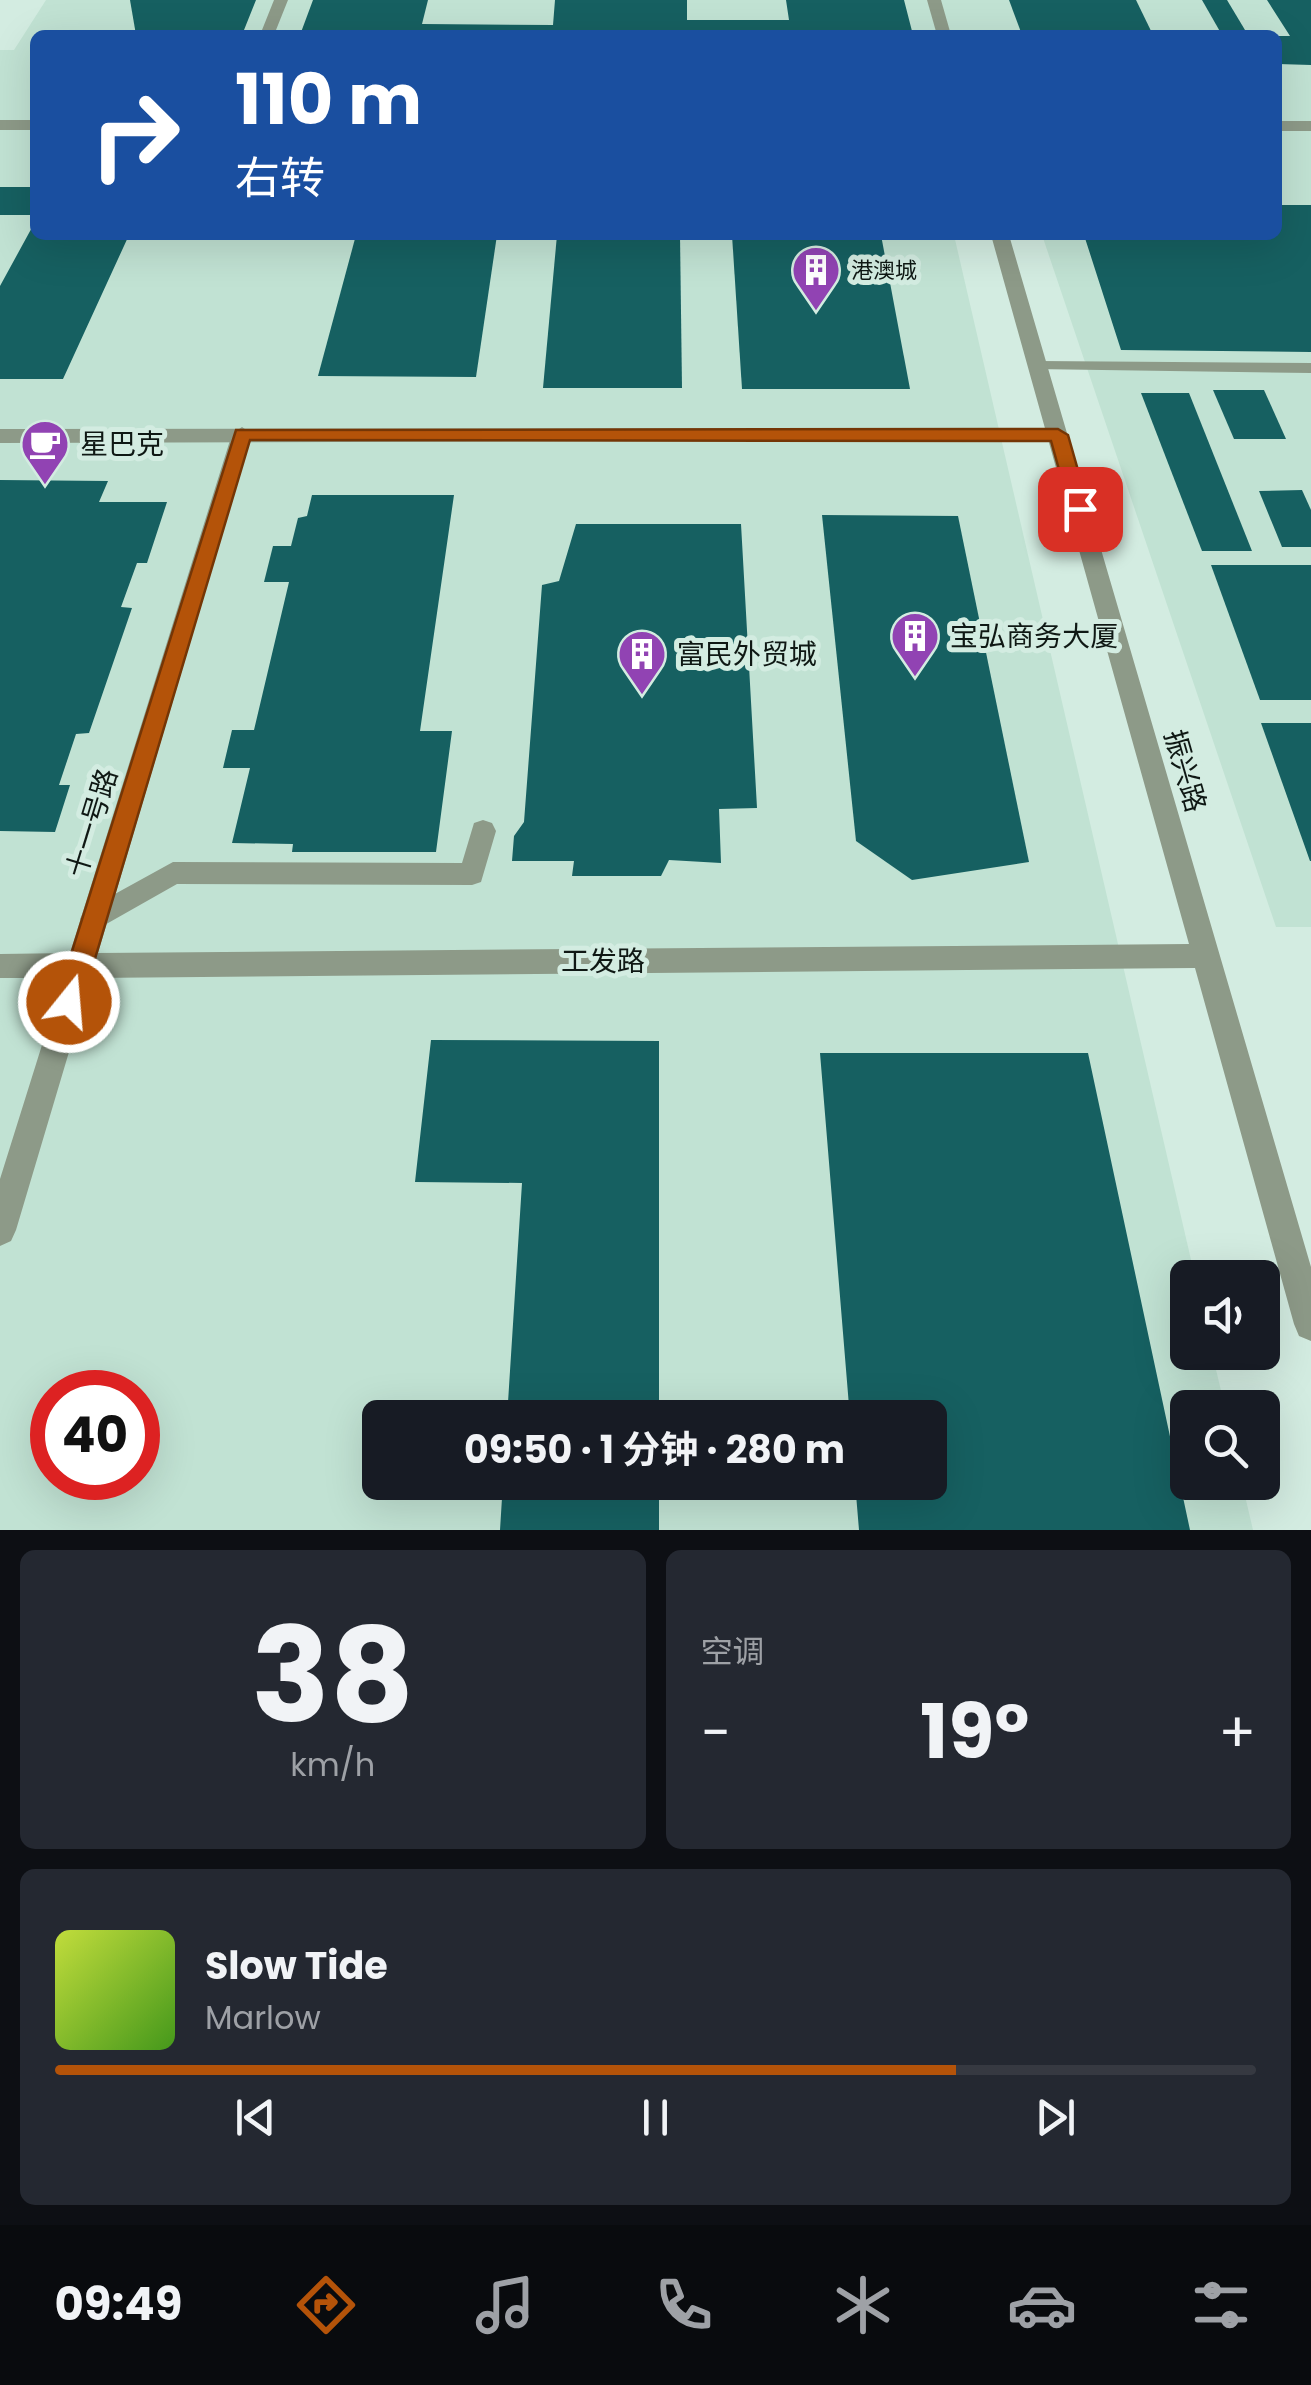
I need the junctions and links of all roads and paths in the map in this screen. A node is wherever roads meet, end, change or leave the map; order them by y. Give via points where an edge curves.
1 (281, 0) edge
2 (934, 0) edge
3 (269, 30) edge
4 (943, 30) edge
5 (0, 126) edge
6 (30, 126) edge
7 (1282, 126) edge
8 (1311, 126) edge
9 (1001, 240) edge
10 (1039, 366) junction
11 (1311, 368) edge
12 (242, 434) junction
13 (1058, 435) junction
14 (0, 436) edge
15 (483, 831) dead end
16 (94, 919) junction
17 (1206, 956) junction
18 (81, 965) junction
19 (0, 966) edge
20 (0, 1230) edge
21 (1311, 1324) edge

1 - 3 street
2 - 4 street
5 - 6 street
7 - 8 street
9 - 10 street, 振兴路
10 - 11 lane
10 - 13 street, 振兴路
12 - 13 street
12 - 14 street
12 - 16 street, 十一号路
13 - 17 street, 振兴路
15 - 16 street via 472,874 173,873
16 - 18 street, 十一号路
17 - 18 street, 工发路
17 - 21 street, 振兴路
18 - 19 street, 工发路
18 - 20 street, 十一号路

